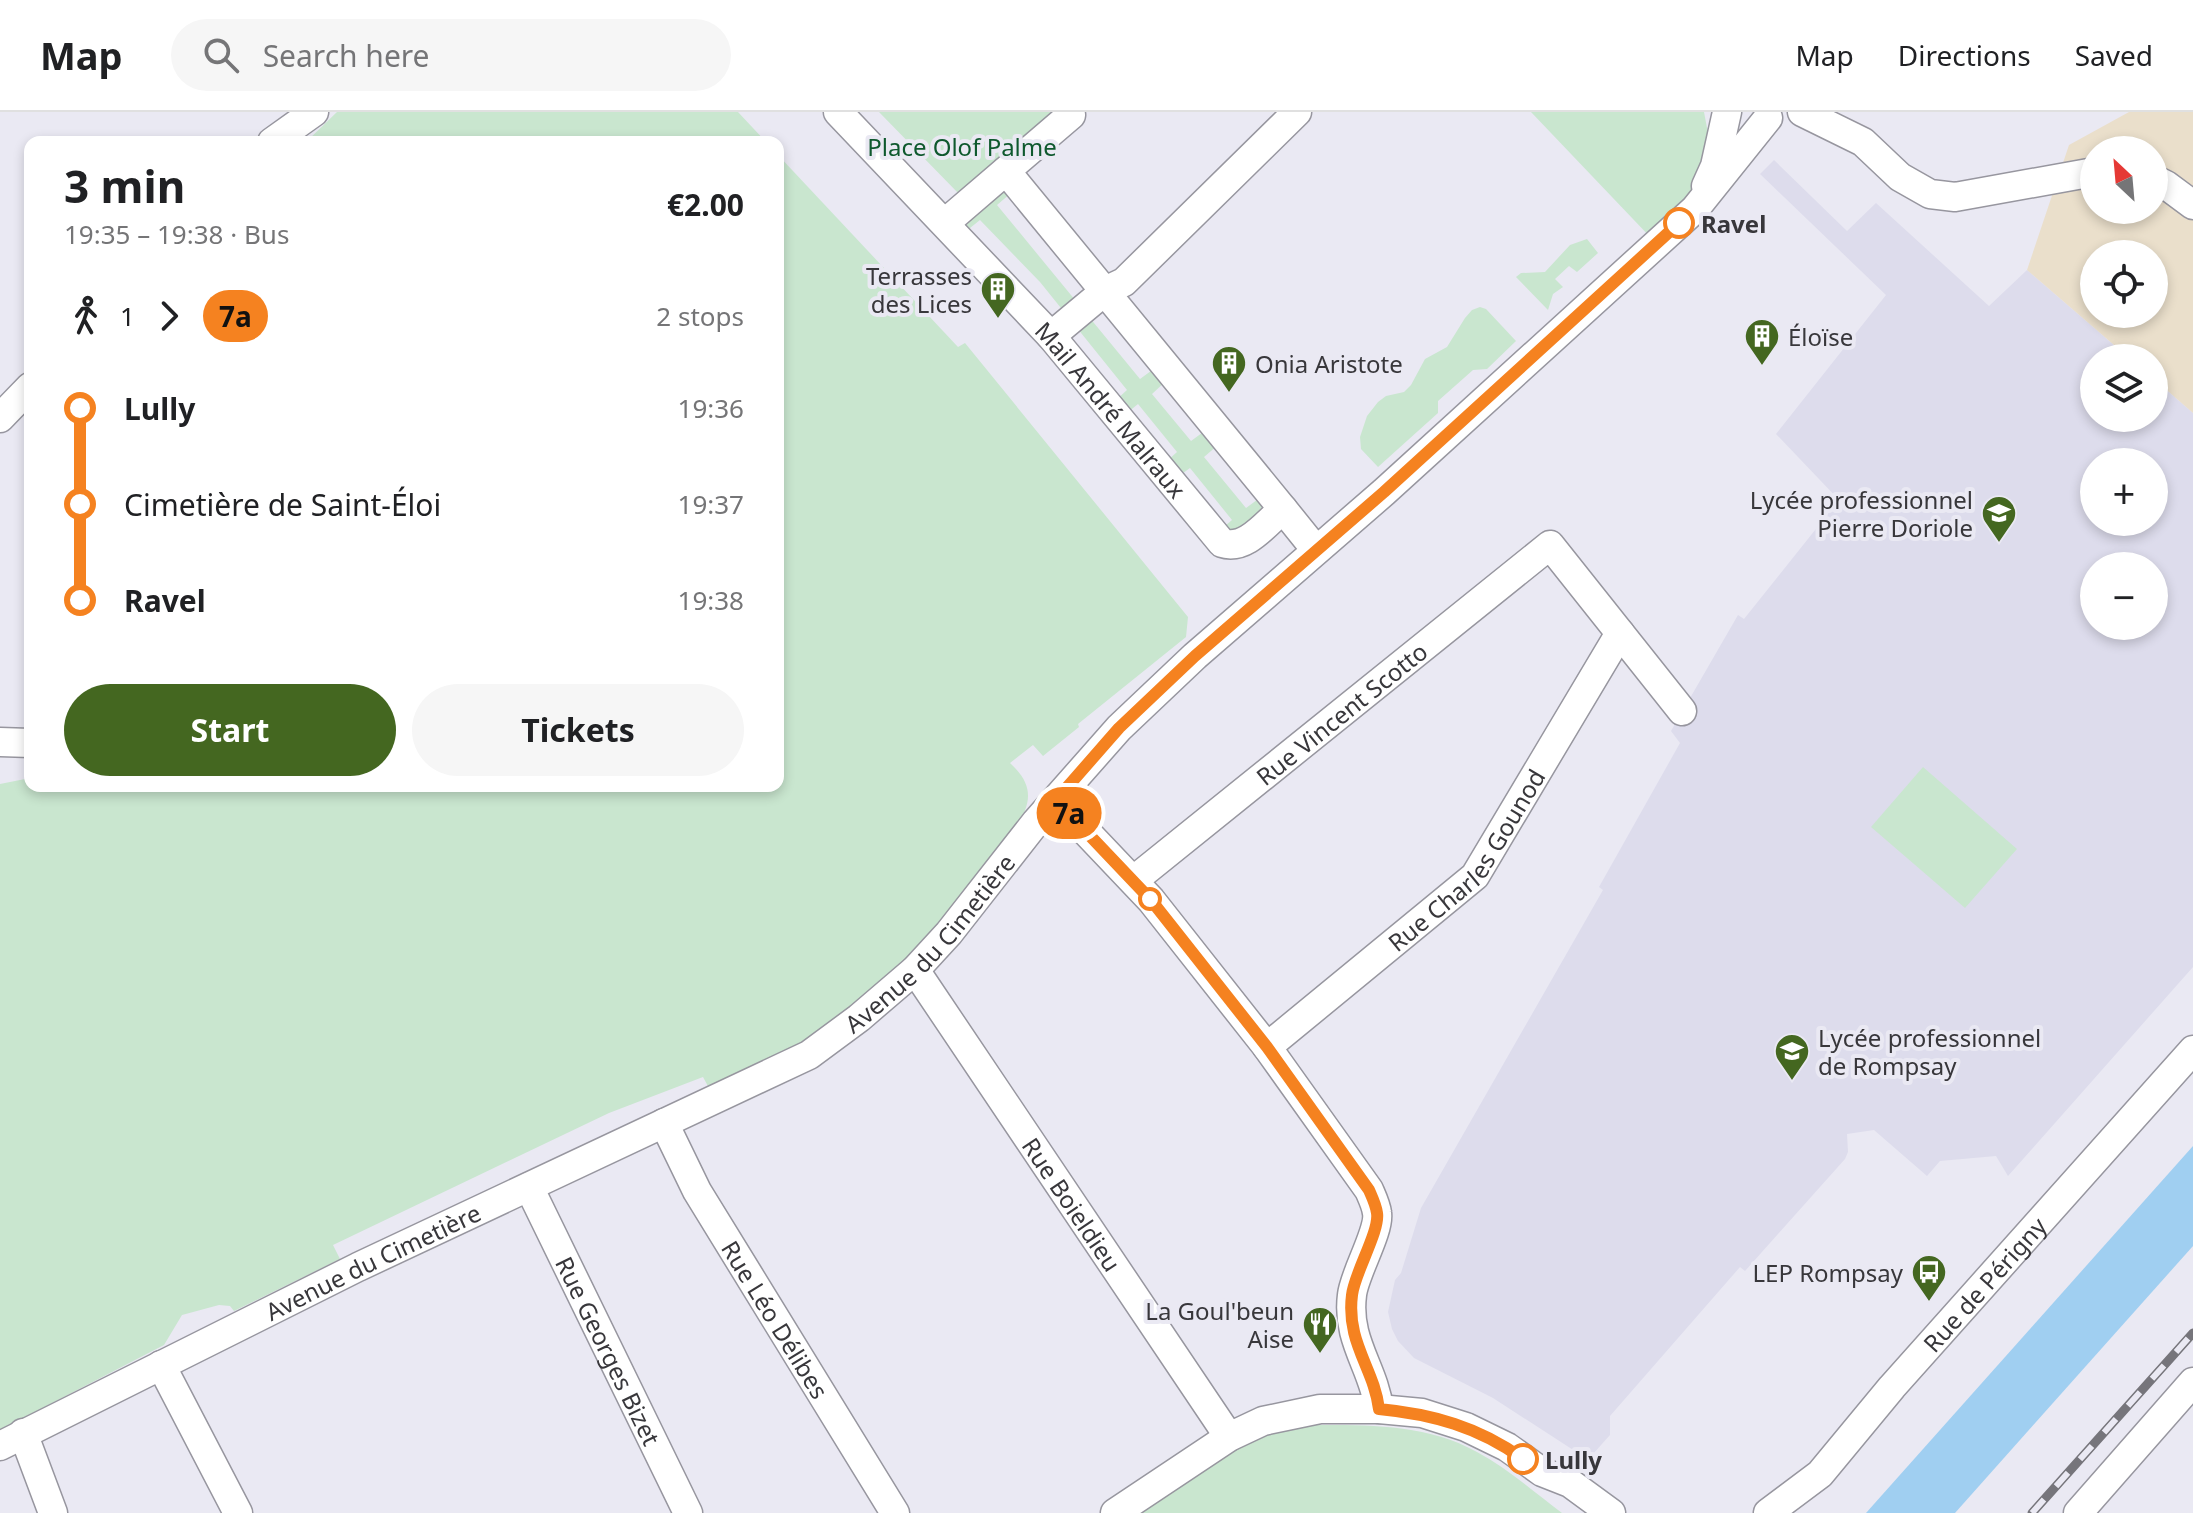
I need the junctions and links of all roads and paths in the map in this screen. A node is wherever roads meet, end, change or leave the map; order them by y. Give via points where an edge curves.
1 (314, 112) edge
2 (838, 112) edge
3 (1297, 112) edge
4 (1727, 112) edge
5 (1801, 112) edge
6 (1843, 112) edge
7 (1071, 113) edge
8 (1756, 115) edge
9 (280, 136) edge
10 (1863, 142) junction
11 (1006, 171) junction
12 (2080, 175) edge
13 (2168, 186) edge
14 (2193, 205) edge
15 (1695, 209) junction
16 (945, 223) junction
17 (1105, 291) junction
18 (1051, 336) junction
19 (24, 393) edge
20 (0, 418) edge
21 (1283, 509) junction
22 (1316, 550) junction
23 (1620, 633) junction
24 (1682, 711) dead end
25 (0, 742) edge
26 (24, 743) edge
27 (1056, 800) junction
28 (1134, 880) junction
29 (915, 970) junction
30 (1267, 1047) junction
31 (2193, 1050) edge
32 (664, 1123) junction
33 (529, 1187) junction
34 (161, 1365) junction
35 (2193, 1382) edge
36 (1379, 1409) junction
37 (1229, 1437) junction
38 (12, 1440) edge
39 (1542, 1472) junction
40 (53, 1513) edge
41 (238, 1513) edge
42 (688, 1513) edge
43 (895, 1513) edge
44 (1115, 1513) edge
45 (1580, 1513) edge
46 (1611, 1513) edge
47 (1768, 1513) edge
48 (2078, 1513) edge

1 - 9 street
2 - 16 street
3 - 17 street via 1124,282
4 - 15 street, Avenue du Cimetière via 1715,166
5 - 8 street
5 - 10 street
6 - 10 street
7 - 11 street
8 - 15 street, Avenue du Cimetière
10 - 12 street via 1900,177 1930,194 1955,197
11 - 16 street
11 - 17 street
13 - 14 street
15 - 22 street, Avenue du Cimetière
16 - 18 street, Mail André Malraux
17 - 18 street
17 - 21 street
18 - 21 street, Mail André Malraux via 1222,543 1242,543
19 - 20 street
21 - 22 street
22 - 27 street, Avenue du Cimetière via 1119,728
23 - 24 street
23 - 28 street, Rue Vincent Scotto via 1550,545
23 - 30 street, Rue Charles Gounod via 1475,876
25 - 26 street
27 - 28 street
27 - 29 street, Avenue du Cimetière
28 - 30 street
29 - 32 street, Avenue du Cimetière via 809,1055
29 - 37 street, Rue Boieldieu
30 - 36 street via 1369,1190 1378,1216 1352,1294 1351,1322
31 - 47 street, Rue de Périgny via 1820,1474
32 - 33 street, Avenue du Cimetière
32 - 43 street, Rue Léo Délibes via 697,1191
33 - 34 street, Avenue du Cimetière
33 - 42 street, Rue Georges Bizet
34 - 38 street, Avenue du Cimetière
34 - 41 street
35 - 48 street
36 - 37 street via 1285,1415
36 - 39 street via 1422,1413 1466,1427
37 - 44 street
38 - 40 street
39 - 45 street
39 - 46 street via 1570,1483

